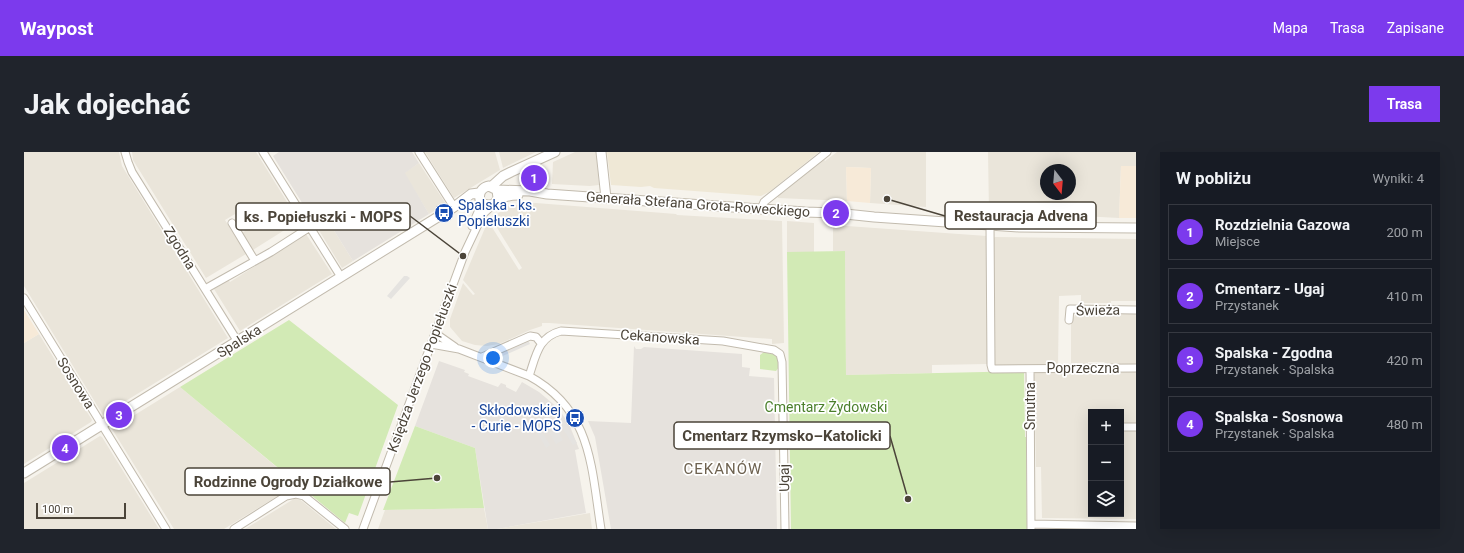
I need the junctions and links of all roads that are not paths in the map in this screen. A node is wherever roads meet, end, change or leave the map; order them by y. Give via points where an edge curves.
1 (125, 152) edge
2 (263, 152) edge
3 (419, 152) edge
4 (555, 152) edge
5 (601, 152) edge
6 (827, 152) edge
7 (494, 188) junction
8 (547, 194) junction
9 (606, 198) junction
10 (481, 199) junction
11 (494, 204) junction
12 (454, 207) junction
13 (761, 209) junction
14 (232, 223) dead end
15 (990, 225) junction
16 (310, 227) junction
17 (1136, 228) edge
18 (465, 252) junction
19 (254, 261) junction
20 (341, 277) junction
21 (205, 289) junction
22 (24, 298) edge
23 (1136, 310) edge
24 (1069, 320) dead end
25 (435, 333) junction
26 (238, 342) junction
27 (541, 343) junction
28 (431, 344) junction
29 (459, 349) junction
30 (780, 354) joint
31 (482, 358) junction
32 (1136, 368) edge
33 (1030, 369) junction
34 (529, 376) junction
35 (102, 425) junction
36 (1124, 427) edge
37 (1136, 427) edge
38 (24, 473) edge
39 (1136, 526) edge
40 (1031, 527) edge
41 (166, 529) edge
42 (234, 529) edge
43 (345, 529) edge
44 (363, 529) edge
45 (601, 529) edge
46 (785, 529) edge

1 - 21 street, Zgodna via 132,172
2 - 16 street
3 - 12 street
4 - 7 street via 504,176
5 - 9 street
6 - 13 street via 764,202
7 - 8 street, Generała Stefana Grota-Roweckiego
7 - 10 street via 483,188
7 - 11 street via 498,198
8 - 9 street, Generała Stefana Grota-Roweckiego
8 - 11 street, Generała Stefana Grota-Roweckiego via 514,195
9 - 13 street, Generała Stefana Grota-Roweckiego
10 - 11 street via 487,205
10 - 12 street, Spalska via 471,194
10 - 18 street, Księdza Jerzego Popiełuszki
11 - 18 street, Księdza Jerzego Popiełuszki via 483,214
12 - 20 street, Spalska
13 - 15 street, Generała Stefana Grota-Roweckiego
14 - 19 street
15 - 17 street, Generała Stefana Grota-Roweckiego
15 - 33 street, Smutna via 990,365 996,370
16 - 19 street
16 - 20 street
18 - 25 street, Księdza Jerzego Popiełuszki
19 - 21 street
20 - 26 street, Spalska
21 - 26 street, Zgodna
22 - 35 street, Sosnowa
23 - 24 street, Świeża via 1070,309
25 - 28 street, Księdza Jerzego Popiełuszki
25 - 29 street
26 - 35 street, Spalska
27 - 30 street, Cekanowska via 553,333 570,331 722,341 771,348
27 - 31 street via 536,337 530,336
27 - 34 street
28 - 29 street
28 - 44 street, Księdza Jerzego Popiełuszki
29 - 31 street
30 - 46 street, Ugaj
31 - 34 street
32 - 33 street, Poprzeczna
33 - 40 street, Smutna
34 - 45 street via 558,396 583,433
35 - 38 street, Spalska
35 - 41 street, Sosnowa
36 - 37 street
39 - 40 street
42 - 43 street via 286,496 296,494 304,496

